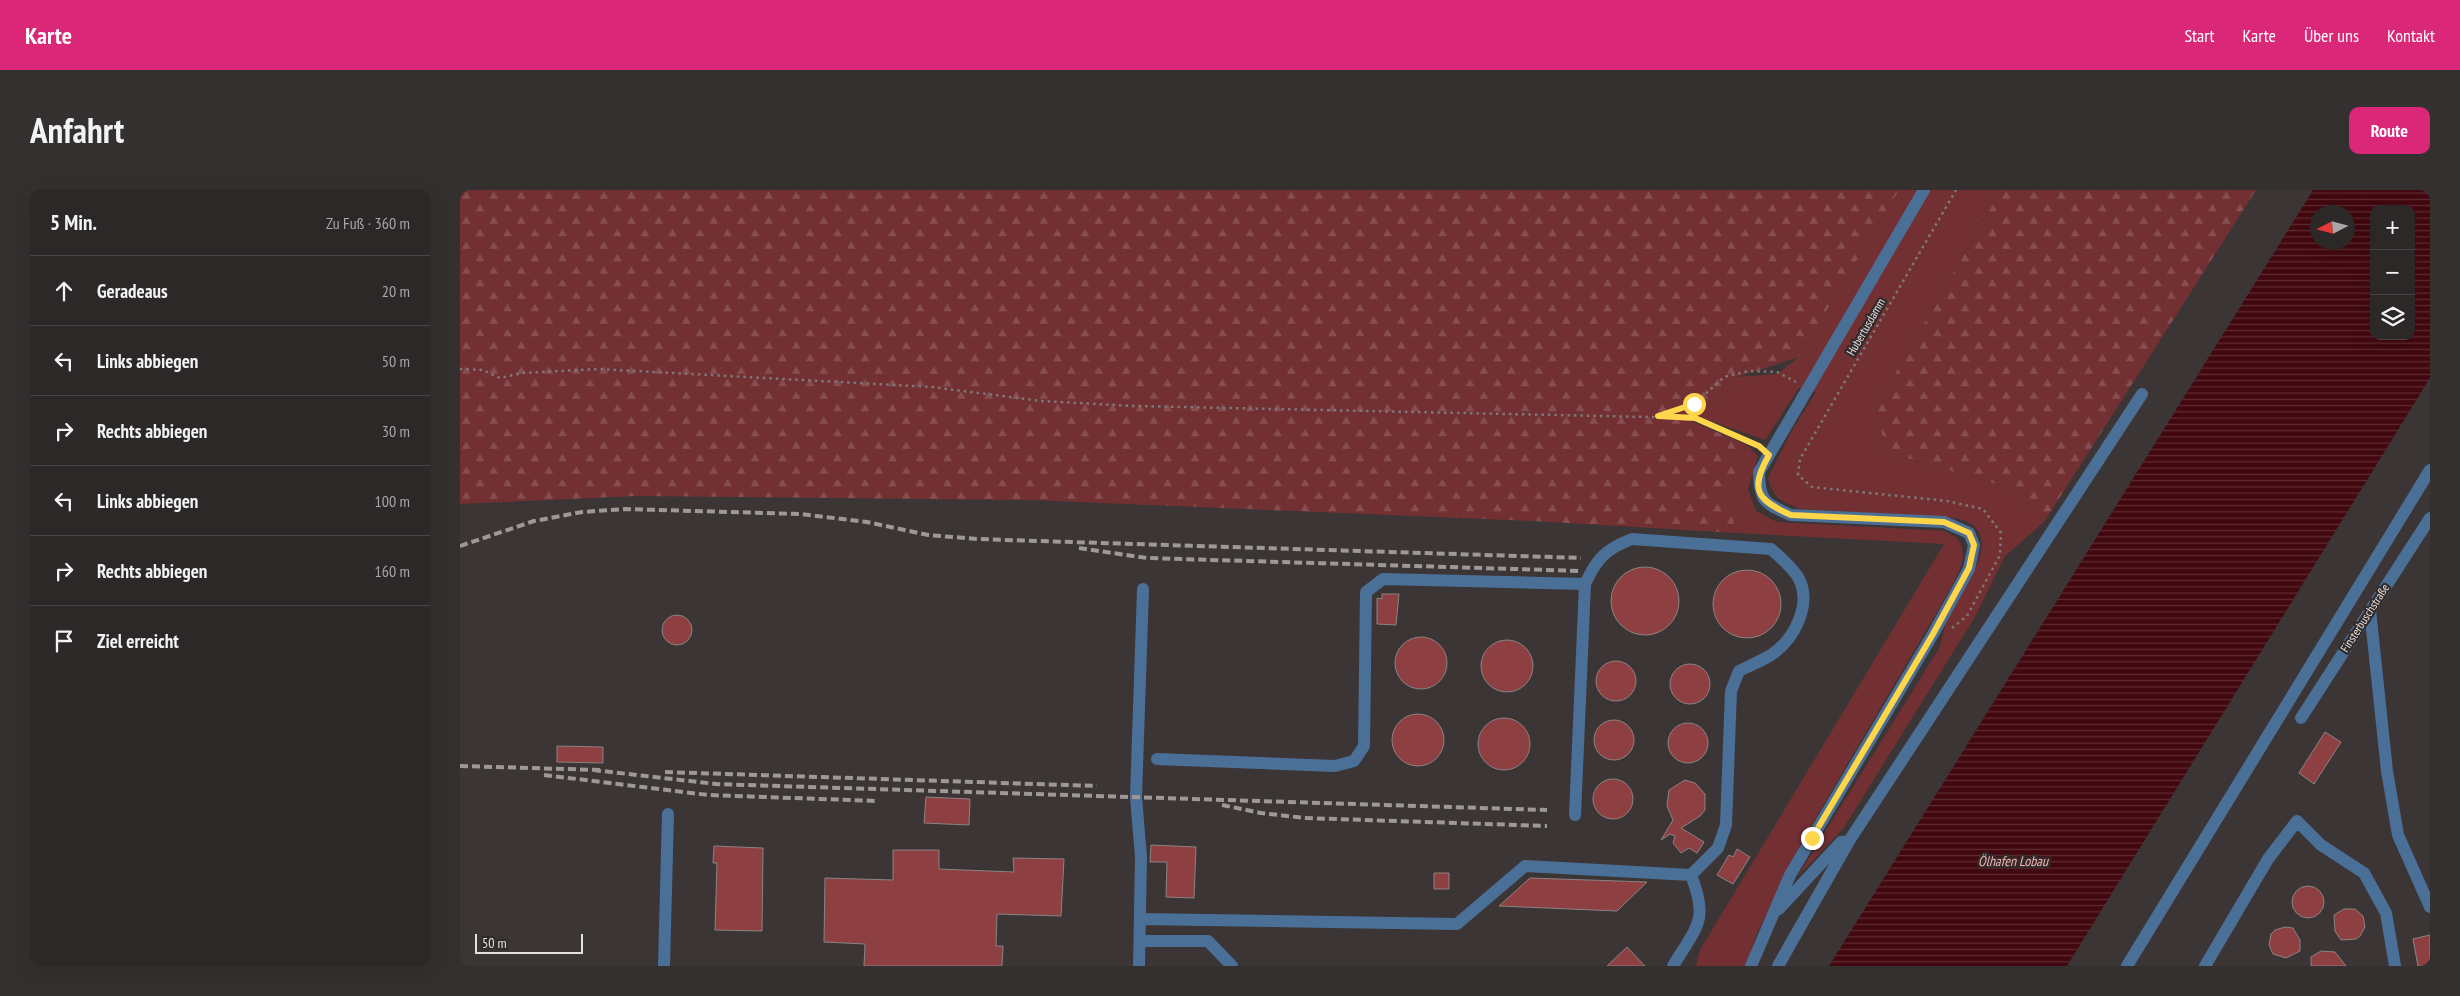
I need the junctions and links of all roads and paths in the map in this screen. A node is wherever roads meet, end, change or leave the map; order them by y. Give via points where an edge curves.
1 (1924, 190) edge
2 (1956, 190) edge
3 (460, 368) edge
4 (1809, 388) junction
5 (2142, 394) dead end
6 (1658, 416) junction
7 (1769, 455) junction
8 (2430, 470) edge
9 (1798, 475) dead end
10 (2430, 518) edge
11 (1585, 584) junction
12 (1143, 589) dead end
13 (2370, 610) junction
14 (2301, 718) dead end
15 (1157, 759) dead end
16 (668, 814) dead end
17 (1575, 815) dead end
18 (1849, 841) junction
19 (1691, 874) junction
20 (2430, 907) edge
21 (1772, 913) junction
22 (1140, 919) junction
23 (1140, 941) junction
24 (664, 966) edge
25 (1139, 966) edge
26 (1232, 966) edge
27 (1674, 966) edge
28 (1751, 966) edge
29 (1778, 966) edge
30 (2127, 966) edge
31 (2205, 966) edge
32 (2395, 966) edge

1 - 4 street
2 - 9 path, Hubertusdamm via 1800,459
3 - 6 path via 483,370 500,378 522,373 599,369 932,387 1040,401 1134,406
4 - 6 path via 1777,372 1749,371 1724,377 1694,404
4 - 7 street
5 - 18 street
6 - 7 path via 1695,418 1759,446
7 - 21 street via 1759,472 1759,492 1768,505 1791,515 1944,522 1969,533 1974,545 1969,568 1938,625 1803,853
8 - 30 street
10 - 13 street, Finsterbuschstraße
11 - 15 street via 1382,579 1366,592 1364,746 1354,761 1335,766
11 - 17 street
11 - 19 street via 1594,564 1612,547 1632,539 1771,549 1798,578 1803,600 1800,620 1772,654 1739,671 1731,690 1726,825 1718,848
12 - 22 street via 1136,797 1141,857
13 - 14 street, Finsterbuschstraße
13 - 20 street via 2387,771 2398,835
16 - 24 street
18 - 21 street via 1841,842 1783,906
18 - 29 street
19 - 22 street via 1526,866 1457,924
19 - 27 street via 1700,897 1700,920
21 - 28 street
22 - 23 street
23 - 25 street
23 - 26 street via 1208,941
31 - 32 street via 2268,860 2297,821 2321,845 2364,873 2386,913

